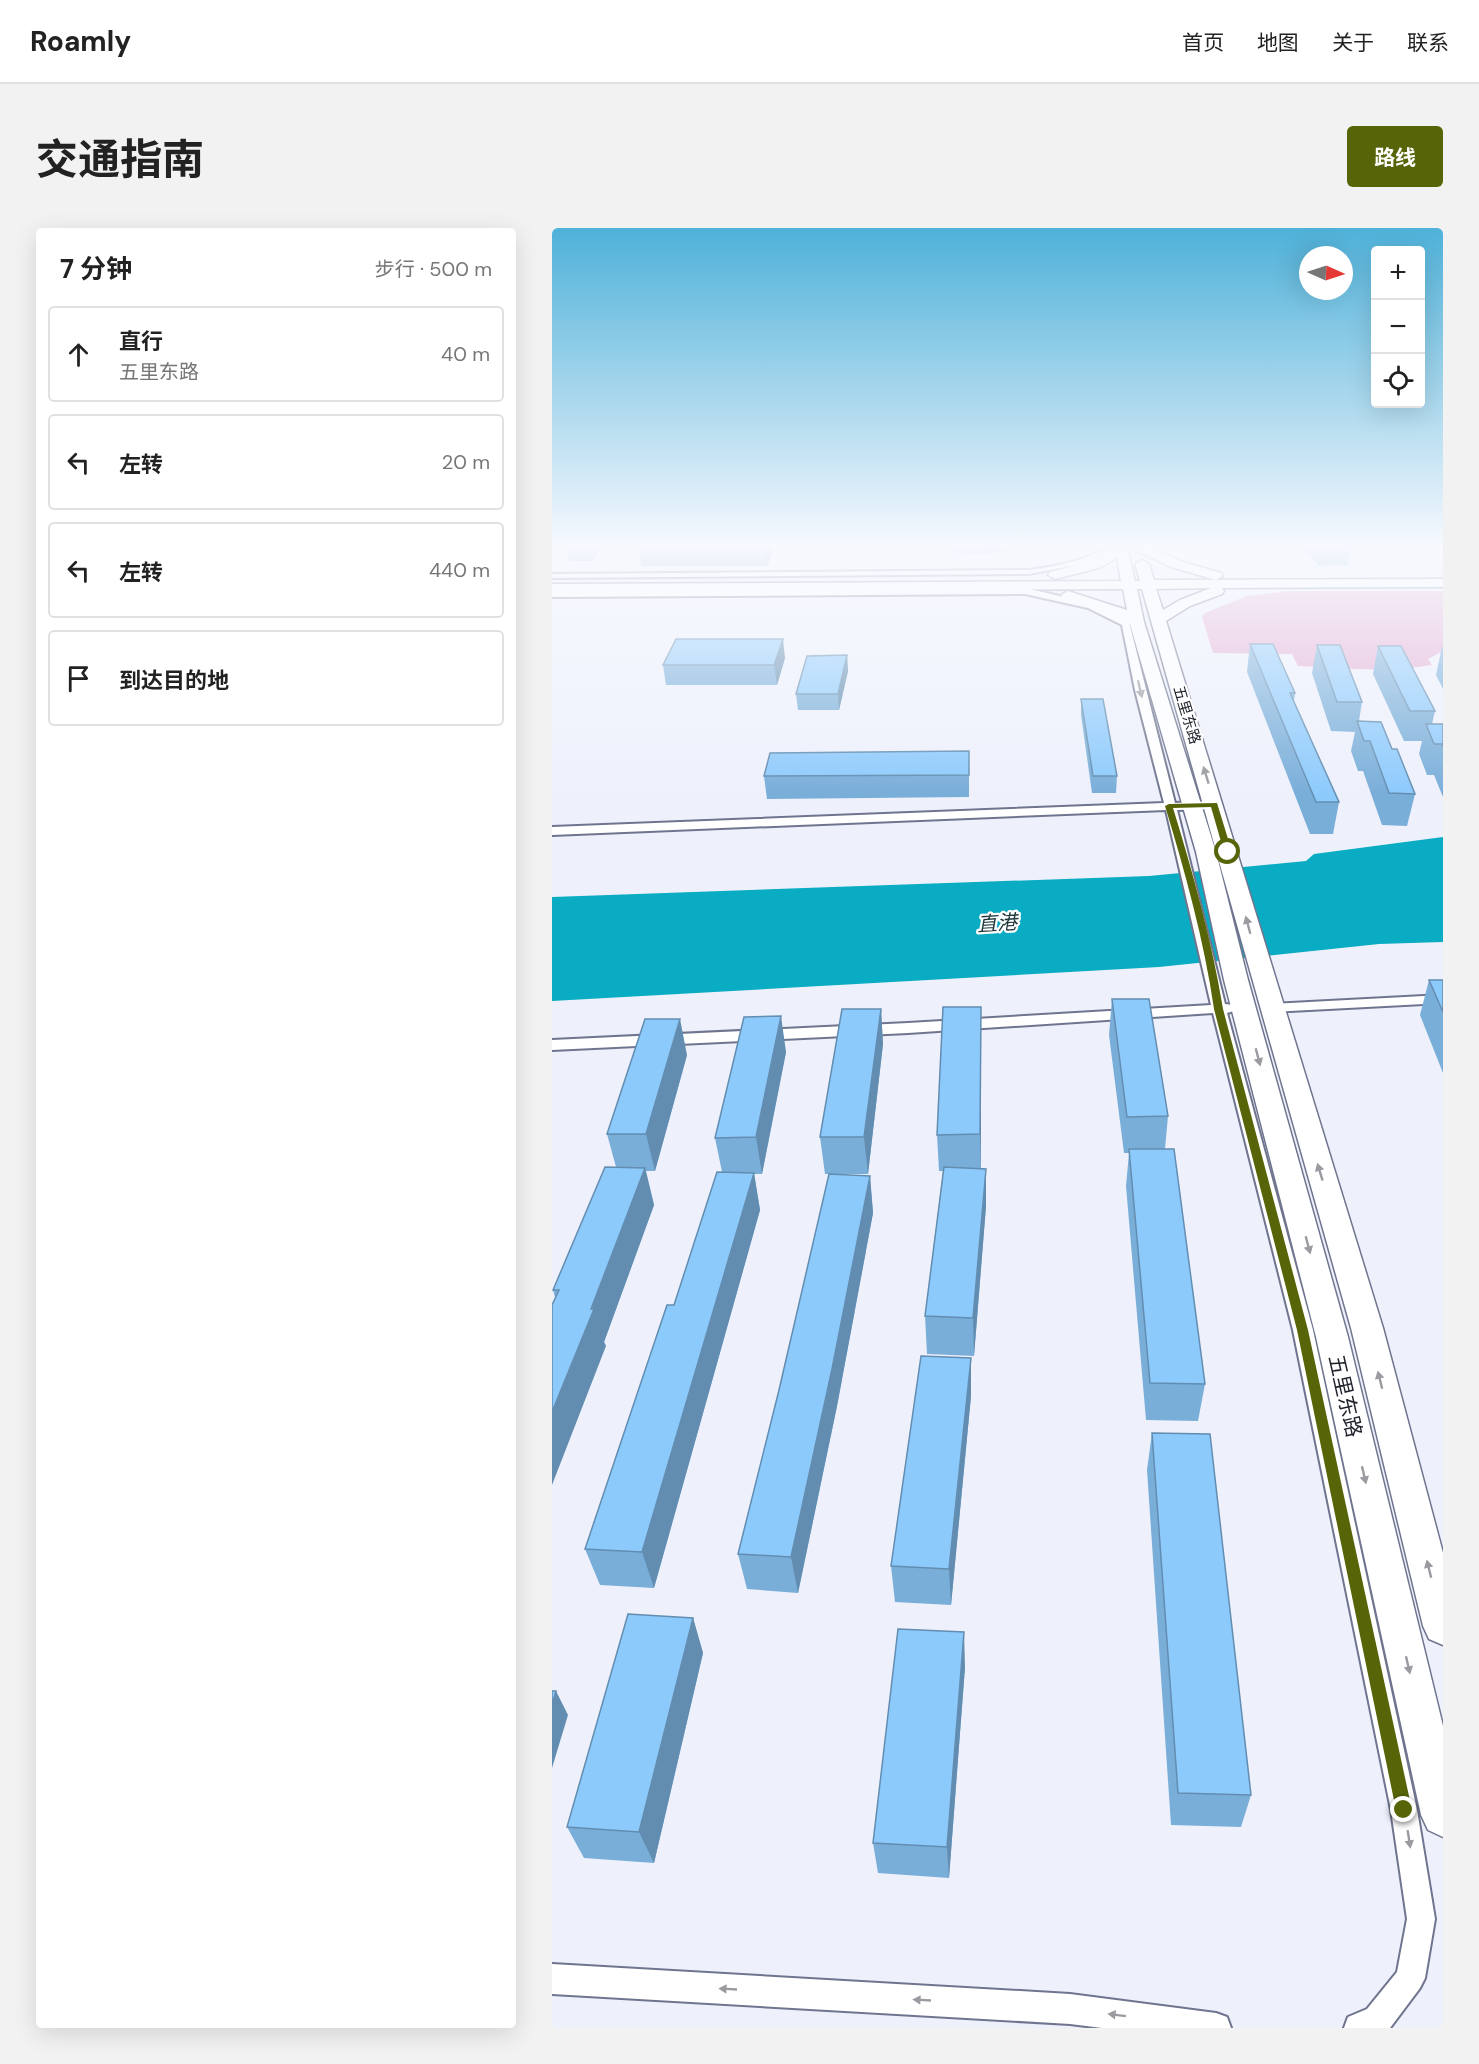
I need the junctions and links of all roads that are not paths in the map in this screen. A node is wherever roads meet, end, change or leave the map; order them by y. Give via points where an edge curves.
1 (1127, 627) edge
2 (1139, 627) edge
3 (1161, 627) edge
4 (1214, 804) junction
5 (1193, 805) junction
6 (1169, 806) junction
7 (552, 831) edge
8 (1242, 995) junction
9 (1443, 999) edge
10 (552, 1045) edge
11 (1443, 1626) edge
12 (1443, 1815) edge
13 (552, 1979) edge
14 (1216, 2028) edge
15 (1359, 2028) edge

1 -> 6 street
2 - 5 main road, 五里东路
4 -> 3 main road, 五里东路
4 - 5 street
8 -> 4 main road, 五里东路 via 1228,852
5 - 6 street
5 - 8 main road, 五里东路
6 - 7 street
6 - 8 street via 1183,854
8 - 9 street
8 - 10 street via 908,1028
11 -> 8 main road, 五里东路 via 1367,1329
8 -> 12 main road, 五里东路 via 1332,1337
8 -> 15 street via 1303,1330 1404,1810 1421,1919 1410,1978 1378,2020
14 -> 13 street via 1070,2009

